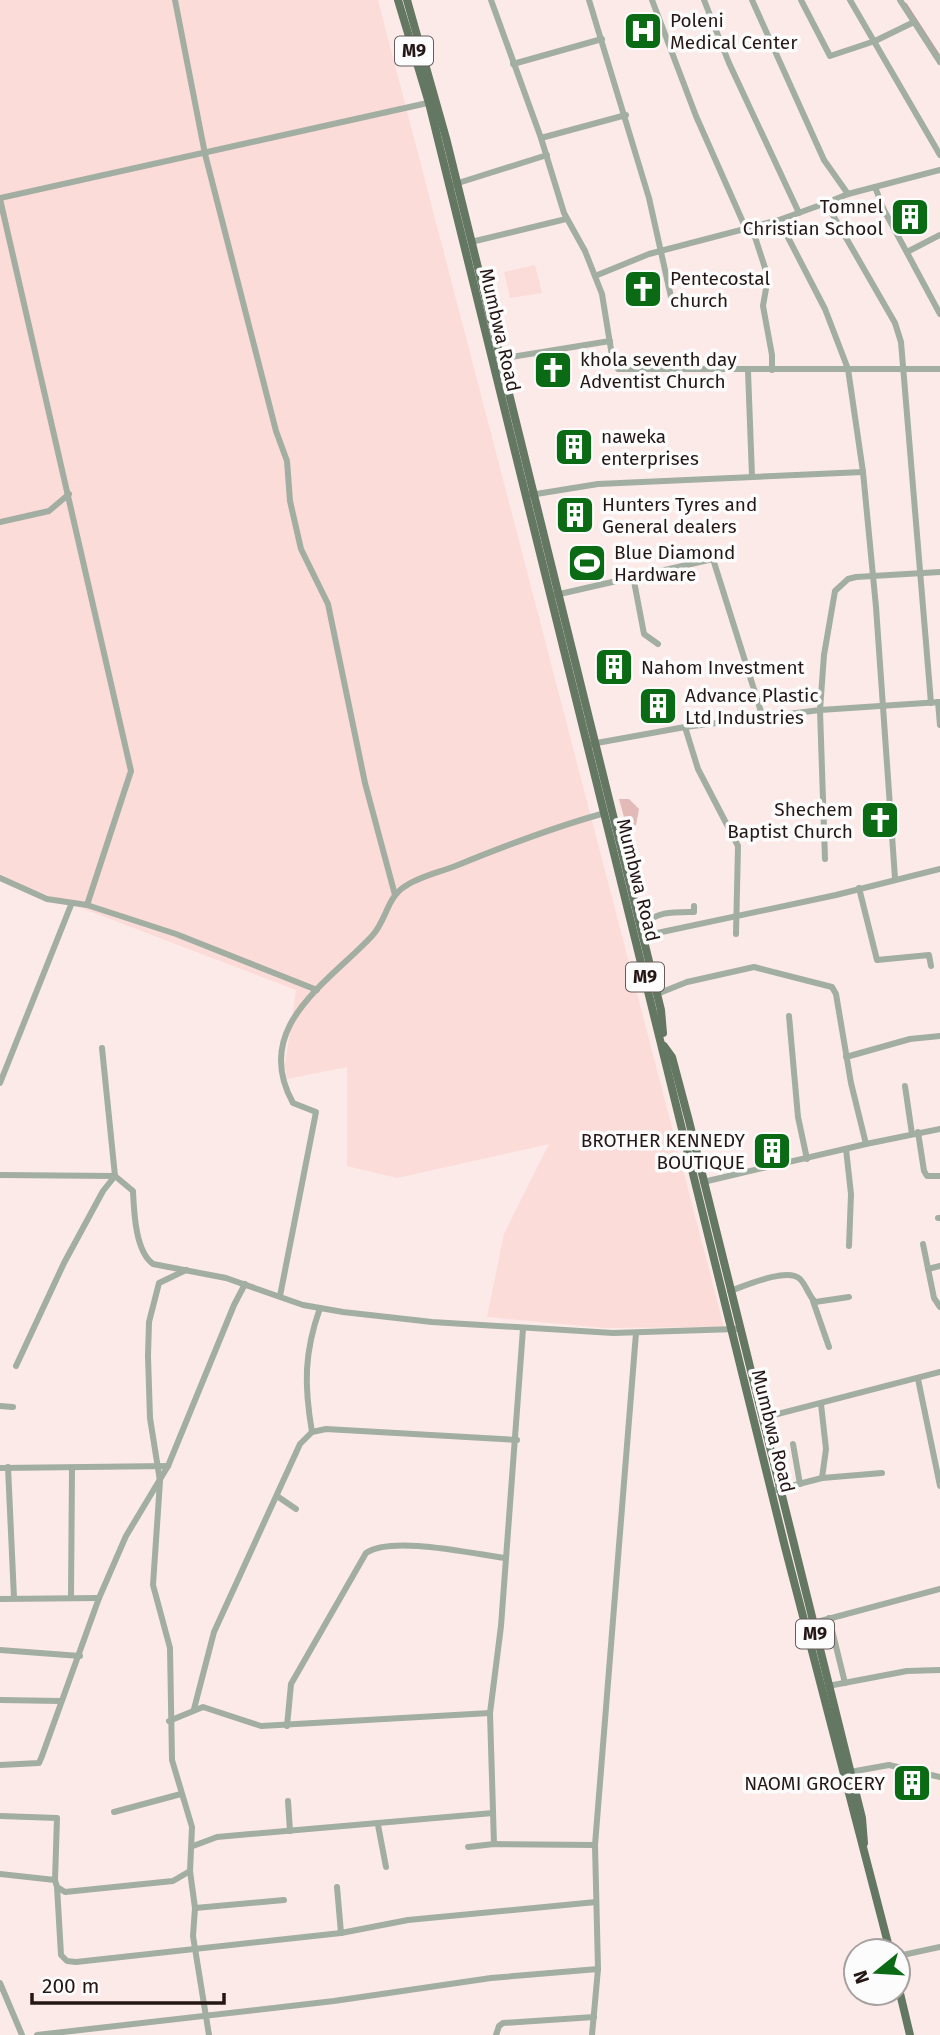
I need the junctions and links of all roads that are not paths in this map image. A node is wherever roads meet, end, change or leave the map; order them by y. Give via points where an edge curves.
1 (175, 0) edge
2 (398, 0) edge
3 (407, 0) edge
4 (491, 0) edge
5 (589, 0) edge
6 (652, 0) edge
7 (704, 0) edge
8 (752, 0) edge
9 (801, 0) edge
10 (850, 0) edge
11 (900, 0) edge
12 (914, 22) junction
13 (602, 39) junction
14 (875, 41) junction
15 (940, 62) edge
16 (513, 64) junction
17 (432, 102) junction
18 (625, 115) junction
19 (541, 138) junction
20 (205, 154) junction
21 (547, 155) junction
22 (940, 155) edge
23 (940, 170) edge
24 (453, 185) junction
25 (875, 187) junction
26 (848, 194) junction
27 (0, 198) edge
28 (826, 203) junction
29 (800, 213) junction
30 (566, 219) junction
31 (779, 220) junction
32 (749, 229) junction
33 (940, 235) edge
34 (471, 243) junction
35 (663, 251) junction
36 (906, 252) junction
37 (595, 276) junction
38 (673, 306) dead end
39 (940, 314) edge
40 (610, 341) junction
41 (499, 359) junction
42 (848, 369) junction
43 (903, 369) junction
44 (940, 369) edge
45 (772, 370) junction
46 (748, 371) junction
47 (863, 472) junction
48 (752, 476) junction
49 (69, 494) junction
50 (529, 495) junction
51 (0, 522) edge
52 (940, 572) edge
53 (919, 573) junction
54 (871, 575) junction
55 (633, 576) junction
56 (554, 595) junction
57 (658, 644) dead end
58 (936, 702) edge
59 (883, 707) junction
60 (820, 710) junction
61 (763, 718) junction
62 (940, 725) edge
63 (685, 727) junction
64 (592, 744) junction
65 (605, 813) junction
66 (825, 859) dead end
67 (940, 869) edge
68 (0, 878) edge
69 (895, 878) junction
70 (859, 888) junction
71 (395, 895) junction
72 (71, 905) junction
73 (88, 905) junction
74 (694, 906) dead end
75 (735, 916) junction
76 (640, 926) junction
77 (736, 934) dead end
78 (643, 936) junction
79 (931, 966) dead end
80 (317, 990) junction
81 (657, 994) junction
82 (789, 1016) dead end
83 (940, 1036) edge
84 (102, 1048) dead end
85 (846, 1056) junction
86 (0, 1083) edge
87 (905, 1086) dead end
88 (940, 1129) edge
89 (915, 1133) junction
90 (866, 1144) junction
91 (846, 1149) junction
92 (807, 1159) junction
93 (0, 1175) edge
94 (115, 1176) junction
95 (940, 1176) edge
96 (703, 1182) junction
97 (923, 1244) dead end
98 (849, 1246) dead end
99 (718, 1258) junction
100 (940, 1266) edge
101 (928, 1269) junction
102 (188, 1270) junction
103 (245, 1284) junction
104 (730, 1291) junction
105 (280, 1296) junction
106 (849, 1297) dead end
107 (812, 1299) junction
108 (940, 1307) edge
109 (320, 1308) junction
110 (523, 1329) junction
111 (736, 1329) junction
112 (636, 1333) junction
113 (829, 1347) dead end
114 (16, 1366) dead end
115 (940, 1372) edge
116 (918, 1379) junction
117 (821, 1404) junction
118 (0, 1406) edge
119 (13, 1407) dead end
120 (762, 1418) junction
121 (312, 1432) junction
122 (517, 1440) junction
123 (793, 1444) dead end
124 (157, 1466) junction
125 (169, 1466) junction
126 (4, 1468) edge
127 (72, 1468) junction
128 (882, 1474) dead end
129 (821, 1478) junction
130 (160, 1481) junction
131 (800, 1484) junction
132 (940, 1486) edge
133 (776, 1490) junction
134 (277, 1496) junction
135 (296, 1509) dead end
136 (9, 1522) junction
137 (0, 1523) edge
138 (505, 1558) junction
139 (940, 1589) edge
140 (71, 1597) junction
141 (15, 1598) junction
142 (99, 1598) junction
143 (0, 1599) edge
144 (829, 1618) junction
145 (813, 1623) junction
146 (0, 1650) edge
147 (79, 1657) junction
148 (940, 1670) edge
149 (845, 1683) junction
150 (825, 1687) junction
151 (0, 1700) edge
152 (61, 1701) junction
153 (194, 1709) junction
154 (490, 1713) junction
155 (169, 1721) junction
156 (287, 1726) junction
157 (0, 1765) edge
158 (850, 1772) junction
159 (940, 1777) edge
160 (181, 1794) junction
161 (288, 1801) dead end
162 (114, 1812) dead end
163 (493, 1813) junction
164 (0, 1816) edge
165 (378, 1825) junction
166 (290, 1831) junction
167 (494, 1844) junction
168 (595, 1845) junction
169 (193, 1846) junction
170 (468, 1847) dead end
171 (864, 1850) junction
172 (386, 1867) dead end
173 (190, 1871) junction
174 (0, 1874) edge
175 (56, 1883) junction
176 (337, 1887) dead end
177 (284, 1900) dead end
178 (596, 1902) junction
179 (195, 1909) junction
180 (341, 1933) junction
181 (886, 1937) edge
182 (940, 1947) edge
183 (197, 1948) junction
184 (912, 1953) edge
185 (598, 1969) junction
186 (0, 1983) edge
187 (903, 2007) edge
188 (207, 2015) junction
189 (594, 2017) junction
190 (22, 2035) edge
191 (37, 2035) edge
192 (209, 2035) edge
193 (496, 2035) edge
194 (592, 2035) edge
195 (910, 2035) edge

1 - 20 street
2 - 17 main road, Mumbwa Road / M9
3 - 17 main road, Mumbwa Road / M9
4 - 16 street
5 - 13 street
6 - 32 street via 696,116
7 - 29 street
8 - 26 street via 824,160
9 - 14 street via 830,56
10 - 14 street
11 - 12 street
12 - 14 street
12 - 15 street
13 - 16 street
13 - 18 street
14 - 22 street
16 - 19 street
17 - 20 street
17 - 24 main road, Mumbwa Road / M9
18 - 19 street
18 - 35 street
19 - 21 street
20 - 27 street
20 - 71 street via 287,461 301,549 328,604 368,794
21 - 24 street
21 - 30 street
23 - 25 street
24 - 34 main road, Mumbwa Road / M9
24 - 50 main road, Mumbwa Road / M9
25 - 26 street
25 - 36 street
26 - 28 street
27 - 49 street
28 - 29 street
28 - 43 street via 895,323
29 - 31 street
30 - 34 street
30 - 37 street
31 - 32 street
31 - 42 street via 825,309
32 - 35 street
32 - 45 street via 768,277 763,306
33 - 36 street
34 - 41 main road, Mumbwa Road / M9
35 - 37 street
35 - 38 street
36 - 39 street
37 - 40 street
40 - 41 street
40 - 46 street via 613,362 622,370
41 - 50 main road, Mumbwa Road / M9
42 - 43 street
42 - 45 street
42 - 47 street
43 - 44 street
43 - 53 street
45 - 46 street
46 - 48 street
47 - 48 street
47 - 54 street
48 - 50 street via 598,484
49 - 51 street via 49,511
49 - 73 street via 131,771
50 - 56 main road, Mumbwa Road / M9
52 - 53 street
53 - 54 street
53 - 58 street
54 - 59 street
54 - 60 street via 848,579 835,591
55 - 56 street
55 - 57 street via 644,634
55 - 61 street via 713,559
56 - 64 main road, Mumbwa Road / M9
58 - 59 street
58 - 62 street
59 - 60 street
59 - 69 street
60 - 61 street
60 - 66 street
61 - 63 street
63 - 64 street
63 - 75 street via 698,769 738,846
64 - 65 main road, Mumbwa Road / M9
64 - 76 main road, Mumbwa Road / M9
65 - 71 street via 522,838 415,881
65 - 99 main road, Mumbwa Road / M9
67 - 69 street
68 - 72 street
69 - 70 street
70 - 75 street
70 - 79 street via 877,960 929,955
71 - 80 street via 378,928
72 - 73 street
72 - 86 street
73 - 80 street
74 - 76 street via 694,912 671,910
75 - 77 street
75 - 78 street
76 - 78 main road, Mumbwa Road / M9
78 - 81 main road, Mumbwa Road / M9
80 - 105 street via 288,1025 281,1060 293,1103 316,1112
81 - 85 street via 687,982 754,967 832,987
81 - 96 main road, Mumbwa Road / M9 via 664,1047 672,1057
82 - 92 street via 796,1107
83 - 85 street
84 - 94 street
85 - 90 street
87 - 89 street
88 - 89 street
89 - 90 street
89 - 95 street via 924,1171 927,1176
90 - 91 street
91 - 92 street
91 - 98 street via 851,1194
92 - 96 street
93 - 94 street
94 - 102 street via 133,1191 147,1259
94 - 114 street via 64,1264
96 - 99 main road, Mumbwa Road / M9
97 - 101 street
99 - 104 main road, Mumbwa Road / M9
99 - 111 main road, Mumbwa Road / M9
100 - 101 street
101 - 108 street
102 - 103 street
102 - 124 street via 159,1283 149,1322 150,1418
103 - 105 street
103 - 125 street
104 - 107 street via 782,1274 800,1279
104 - 111 main road, Mumbwa Road / M9
105 - 109 street
106 - 107 street via 818,1303
107 - 113 street
109 - 110 street
109 - 121 street via 309,1339 305,1388
110 - 112 street
110 - 122 street
111 - 112 street
111 - 120 main road, Mumbwa Road / M9
111 - 133 main road, Mumbwa Road / M9
112 - 168 street
115 - 116 street
116 - 117 street
116 - 132 street
117 - 120 street
117 - 129 street via 826,1449
118 - 119 street
120 - 133 main road, Mumbwa Road / M9
121 - 122 street via 326,1429
121 - 134 street via 300,1444
122 - 138 street
123 - 131 street
124 - 125 street
124 - 127 street
124 - 130 street
125 - 130 street
126 - 127 street
126 - 136 street
127 - 140 street
128 - 129 street
129 - 131 street
130 - 142 street via 127,1536
130 - 155 street via 153,1585 170,1648
131 - 133 street
133 - 145 main road, Mumbwa Road / M9
133 - 150 main road, Mumbwa Road / M9
134 - 135 street
134 - 153 street via 214,1632
136 - 137 street
136 - 141 street
138 - 154 street
138 - 156 street via 383,1545 366,1553 291,1684
139 - 144 street
140 - 141 street
140 - 142 street
141 - 143 street
142 - 147 street
144 - 145 street
144 - 149 street
145 - 150 main road, Mumbwa Road / M9
146 - 147 street
147 - 152 street
148 - 149 street via 906,1671
149 - 150 street
150 - 158 main road, Mumbwa Road / M9
150 - 171 main road, Mumbwa Road / M9
151 - 152 street
152 - 157 street via 39,1763
153 - 155 street
153 - 156 street via 214,1708 261,1726
154 - 156 street
154 - 163 street
155 - 160 street
158 - 159 street via 889,1765
158 - 171 main road, Mumbwa Road / M9
160 - 162 street
160 - 169 street
161 - 166 street
163 - 165 street
163 - 167 street
164 - 175 street via 57,1818
165 - 166 street
165 - 172 street
166 - 169 street via 217,1838
167 - 168 street
167 - 170 street
168 - 178 street
169 - 173 street
171 - 181 main road, Mumbwa Road / M9
173 - 175 street via 173,1881 65,1892
173 - 179 street
174 - 175 street
175 - 183 street via 61,1955 67,1961
176 - 180 street
177 - 179 street
178 - 180 street via 408,1920
178 - 185 street
179 - 183 street
180 - 183 street
182 - 184 street
183 - 188 street
185 - 188 street via 491,1978
185 - 189 street
186 - 190 street
187 - 195 main road
188 - 191 street
188 - 192 street
189 - 193 street via 503,2023
189 - 194 street

